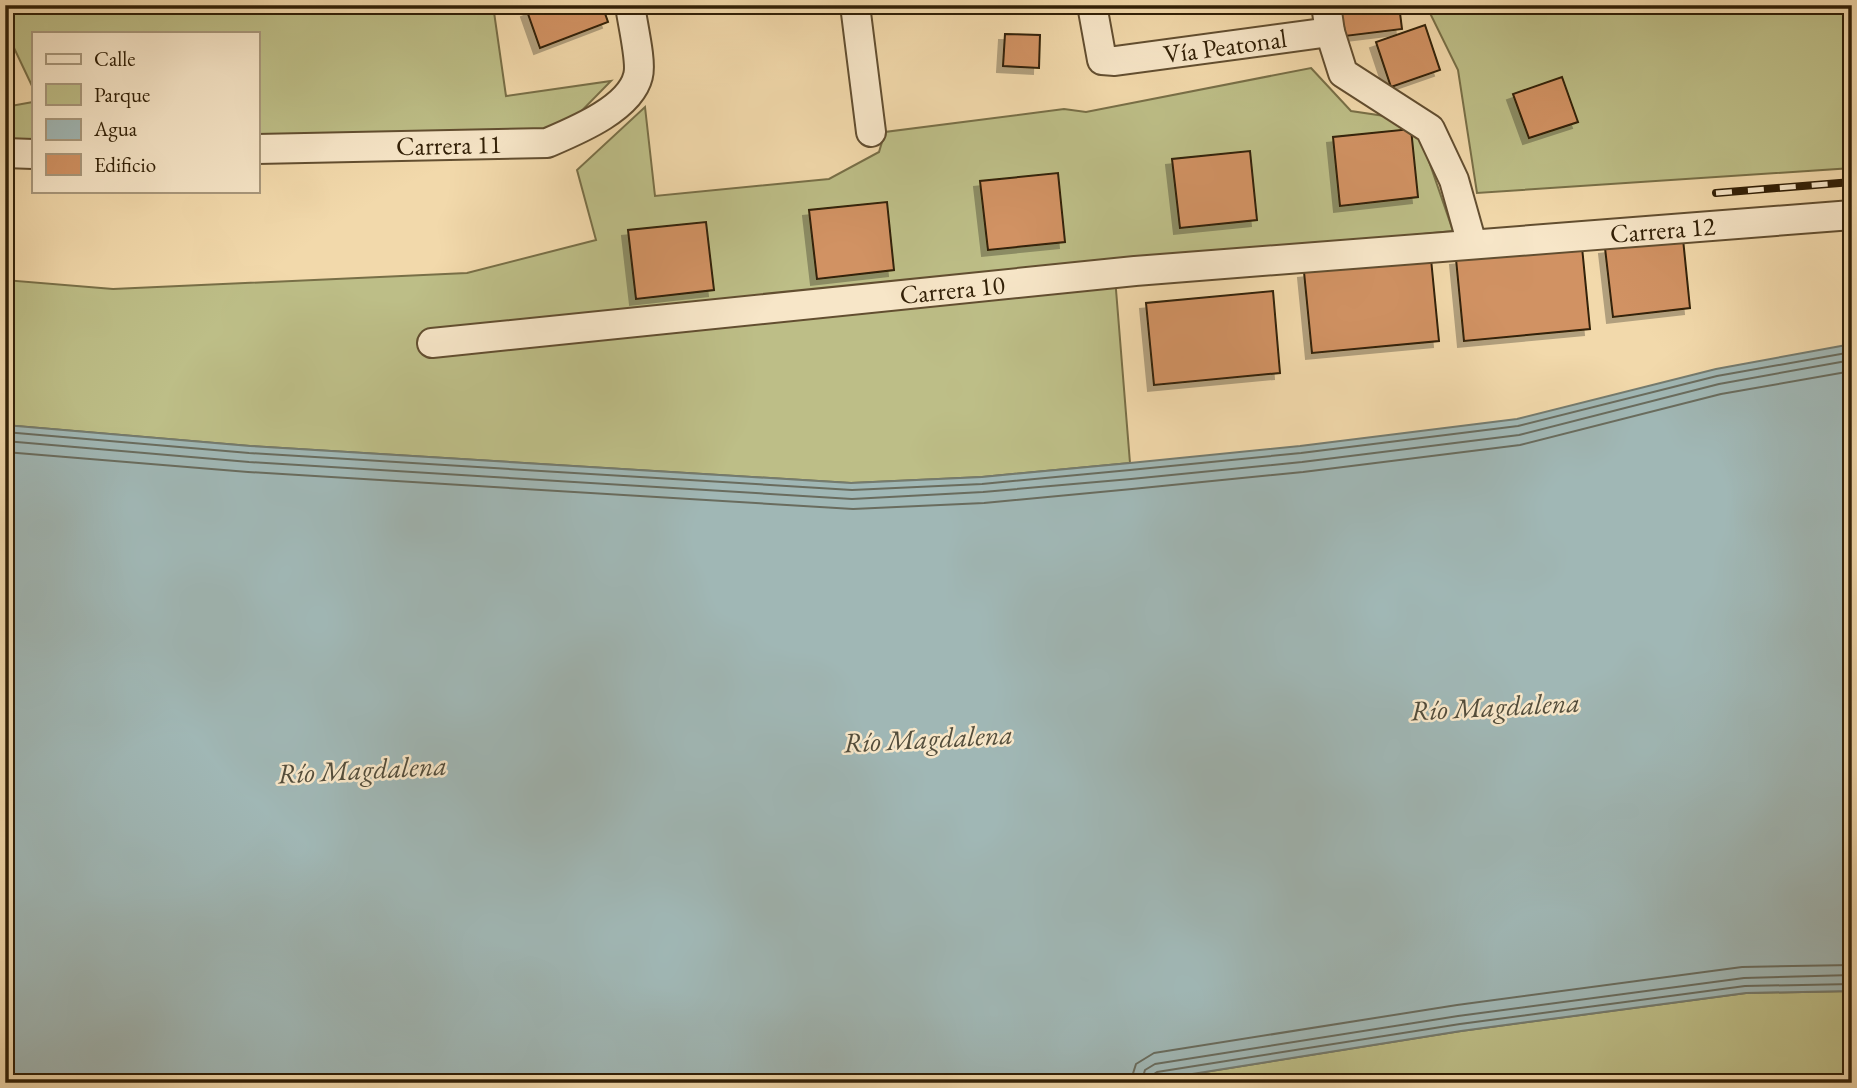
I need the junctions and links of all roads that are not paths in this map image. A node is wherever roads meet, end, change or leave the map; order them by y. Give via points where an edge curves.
1 (630, 5) edge
2 (855, 5) edge
3 (1092, 5) edge
4 (1328, 19) edge
5 (871, 132) dead end
6 (259, 149) edge
7 (5, 153) edge
8 (32, 154) edge
9 (1852, 215) edge
10 (1472, 244) junction
11 (432, 343) dead end

1 - 6 street, Carrera 11 via 639,75 628,96 585,127 547,143
2 - 5 street
3 - 4 street, Vía Peatonal via 1102,60 1115,61
4 - 10 street, Vía Peatonal via 1343,73 1430,129 1454,180
7 - 8 street
9 - 10 street, Carrera 12
10 - 11 street, Carrera 10 via 1135,271

